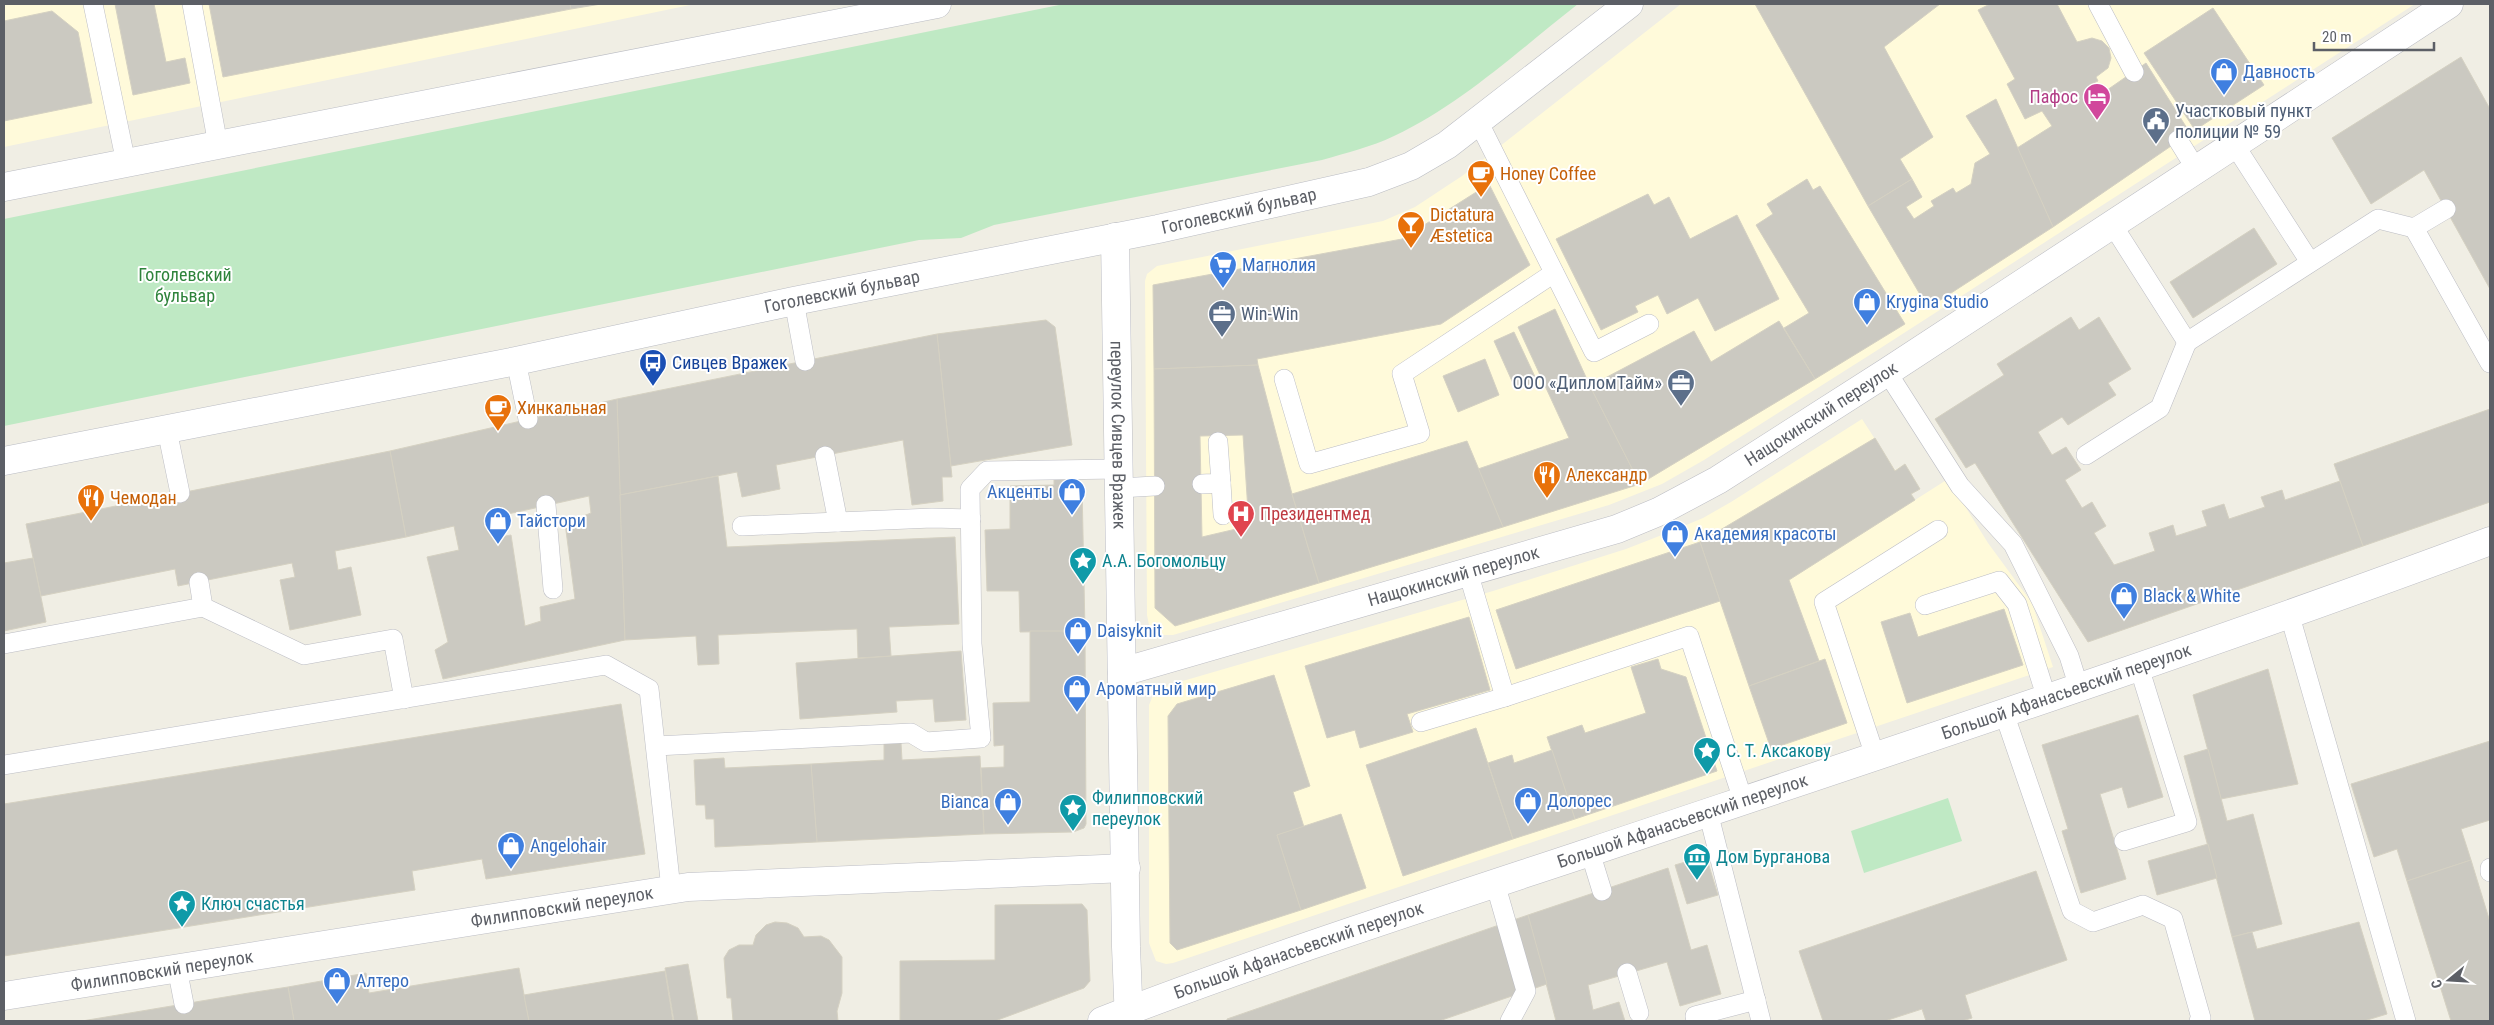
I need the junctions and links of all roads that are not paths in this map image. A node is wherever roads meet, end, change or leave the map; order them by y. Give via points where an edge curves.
1 (93, 4) edge
2 (192, 4) edge
3 (937, 4) edge
4 (1629, 4) edge
5 (2098, 4) edge
6 (2449, 4) edge
7 (899, 7) edge
8 (2134, 72) dead end
9 (1478, 122) junction
10 (2178, 140) dead end
11 (2234, 144) junction
12 (218, 145) junction
13 (126, 163) junction
14 (2196, 169) junction
15 (4, 187) edge
16 (2446, 210) dead end
17 (2112, 224) junction
18 (2414, 228) junction
19 (1116, 237) junction
20 (2310, 262) junction
21 (1554, 273) junction
22 (794, 301) junction
23 (1650, 324) dead end
24 (2186, 342) junction
25 (516, 361) junction
26 (806, 361) dead end
27 (2490, 363) edge
28 (1888, 372) junction
29 (1284, 379) dead end
30 (528, 419) dead end
31 (167, 430) junction
32 (1218, 442) dead end
33 (2086, 455) dead end
34 (825, 456) dead end
35 (4, 461) edge
36 (1119, 478) junction
37 (1221, 483) junction
38 (1202, 484) dead end
39 (1155, 486) dead end
40 (180, 493) dead end
41 (546, 506) dead end
42 (1223, 515) dead end
43 (971, 519) junction
44 (838, 522) junction
45 (742, 526) dead end
46 (1938, 530) dead end
47 (2490, 541) edge
48 (1468, 572) junction
49 (199, 582) dead end
50 (553, 589) dead end
51 (1925, 605) dead end
52 (204, 607) junction
53 (2290, 616) junction
54 (4, 644) edge
55 (2139, 667) junction
56 (1122, 672) junction
57 (2080, 688) junction
58 (1505, 697) junction
59 (2047, 698) junction
60 (404, 699) junction
61 (2004, 712) junction
62 (1421, 722) dead end
63 (656, 746) junction
64 (1875, 756) junction
65 (4, 765) edge
66 (1744, 800) junction
67 (1708, 812) junction
68 (2124, 841) dead end
69 (1590, 852) junction
70 (1126, 868) junction
71 (2490, 868) edge
72 (2490, 872) edge
73 (1495, 883) junction
74 (671, 889) junction
75 (1602, 891) dead end
76 (178, 968) junction
77 (1627, 973) dead end
78 (4, 996) edge
79 (1756, 1000) junction
80 (184, 1004) dead end
81 (1639, 1013) dead end
82 (1129, 1016) edge
83 (1102, 1021) edge
84 (1510, 1021) edge
85 (1696, 1021) edge
86 (1762, 1021) edge
87 (2199, 1021) edge
88 (2406, 1021) edge

1 - 13 lane
2 - 12 lane
3 - 7 street
4 - 9 street, Гоголевский бульвар
5 - 8 lane
6 - 11 street, Нащокинский переулок
7 - 12 street
9 - 19 street, Гоголевский бульвар via 1411,166 1369,182
9 - 21 lane
10 - 14 lane
11 - 14 street, Нащокинский переулок
11 - 20 lane
12 - 13 street
13 - 15 street
14 - 17 street, Нащокинский переулок
16 - 18 lane
17 - 24 lane
17 - 28 street, Нащокинский переулок
18 - 20 lane via 2378,219
18 - 27 lane
19 - 22 street, Гоголевский бульвар
19 - 36 street, переулок Сивцев Вражек
20 - 24 lane
21 - 23 lane via 1594,352
21 - 29 lane via 1402,374 1420,433 1309,464
22 - 25 street, Гоголевский бульвар
22 - 26 lane
24 - 33 lane via 2160,408
25 - 30 lane
25 - 31 street, Гоголевский бульвар
28 - 48 street, Нащокинский переулок via 1718,480 1658,512 1617,529
28 - 57 lane via 1960,486 2013,544 2069,656
31 - 35 street, Гоголевский бульвар
31 - 40 lane
32 - 37 lane
34 - 44 lane
36 - 39 lane
36 - 43 lane via 987,471 970,489
36 - 56 street, переулок Сивцев Вражек
37 - 38 lane
37 - 42 lane
41 - 50 lane
43 - 44 lane
43 - 63 lane via 972,644 981,738 926,742 911,734
44 - 45 lane
46 - 64 lane via 1824,602
47 - 53 street, Большой Афанасьевский переулок
48 - 56 street, Нащокинский переулок
48 - 58 lane
49 - 52 lane
51 - 59 lane via 1999,581 2016,604
52 - 54 lane
52 - 60 lane via 304,656 393,639
53 - 55 street, Большой Афанасьевский переулок
53 - 88 lane
55 - 57 street, Большой Афанасьевский переулок
55 - 68 lane via 2187,822
56 - 70 street, переулок Сивцев Вражек
57 - 59 street, Большой Афанасьевский переулок
58 - 62 lane
58 - 66 lane via 1689,636
59 - 61 street, Большой Афанасьевский переулок
60 - 63 lane via 606,666 649,689
60 - 65 lane
61 - 64 street, Большой Афанасьевский переулок
61 - 87 lane via 2072,911 2093,922 2143,905 2173,920 2201,1018
63 - 74 lane
64 - 66 street, Большой Афанасьевский переулок
66 - 67 street, Большой Афанасьевский переулок
67 - 69 street, Большой Афанасьевский переулок
67 - 79 lane
69 - 73 street, Большой Афанасьевский переулок
69 - 75 lane
70 - 74 street, Филипповский переулок
70 - 82 street, переулок Сивцев Вражек
71 - 72 lane
73 - 82 street, Большой Афанасьевский переулок via 1163,997
73 - 84 lane via 1526,991
74 - 76 street, Филипповский переулок
76 - 78 street, Филипповский переулок
76 - 80 lane
77 - 81 lane
79 - 85 lane via 1695,1016
79 - 86 lane
82 - 83 street, Большой Афанасьевский переулок

